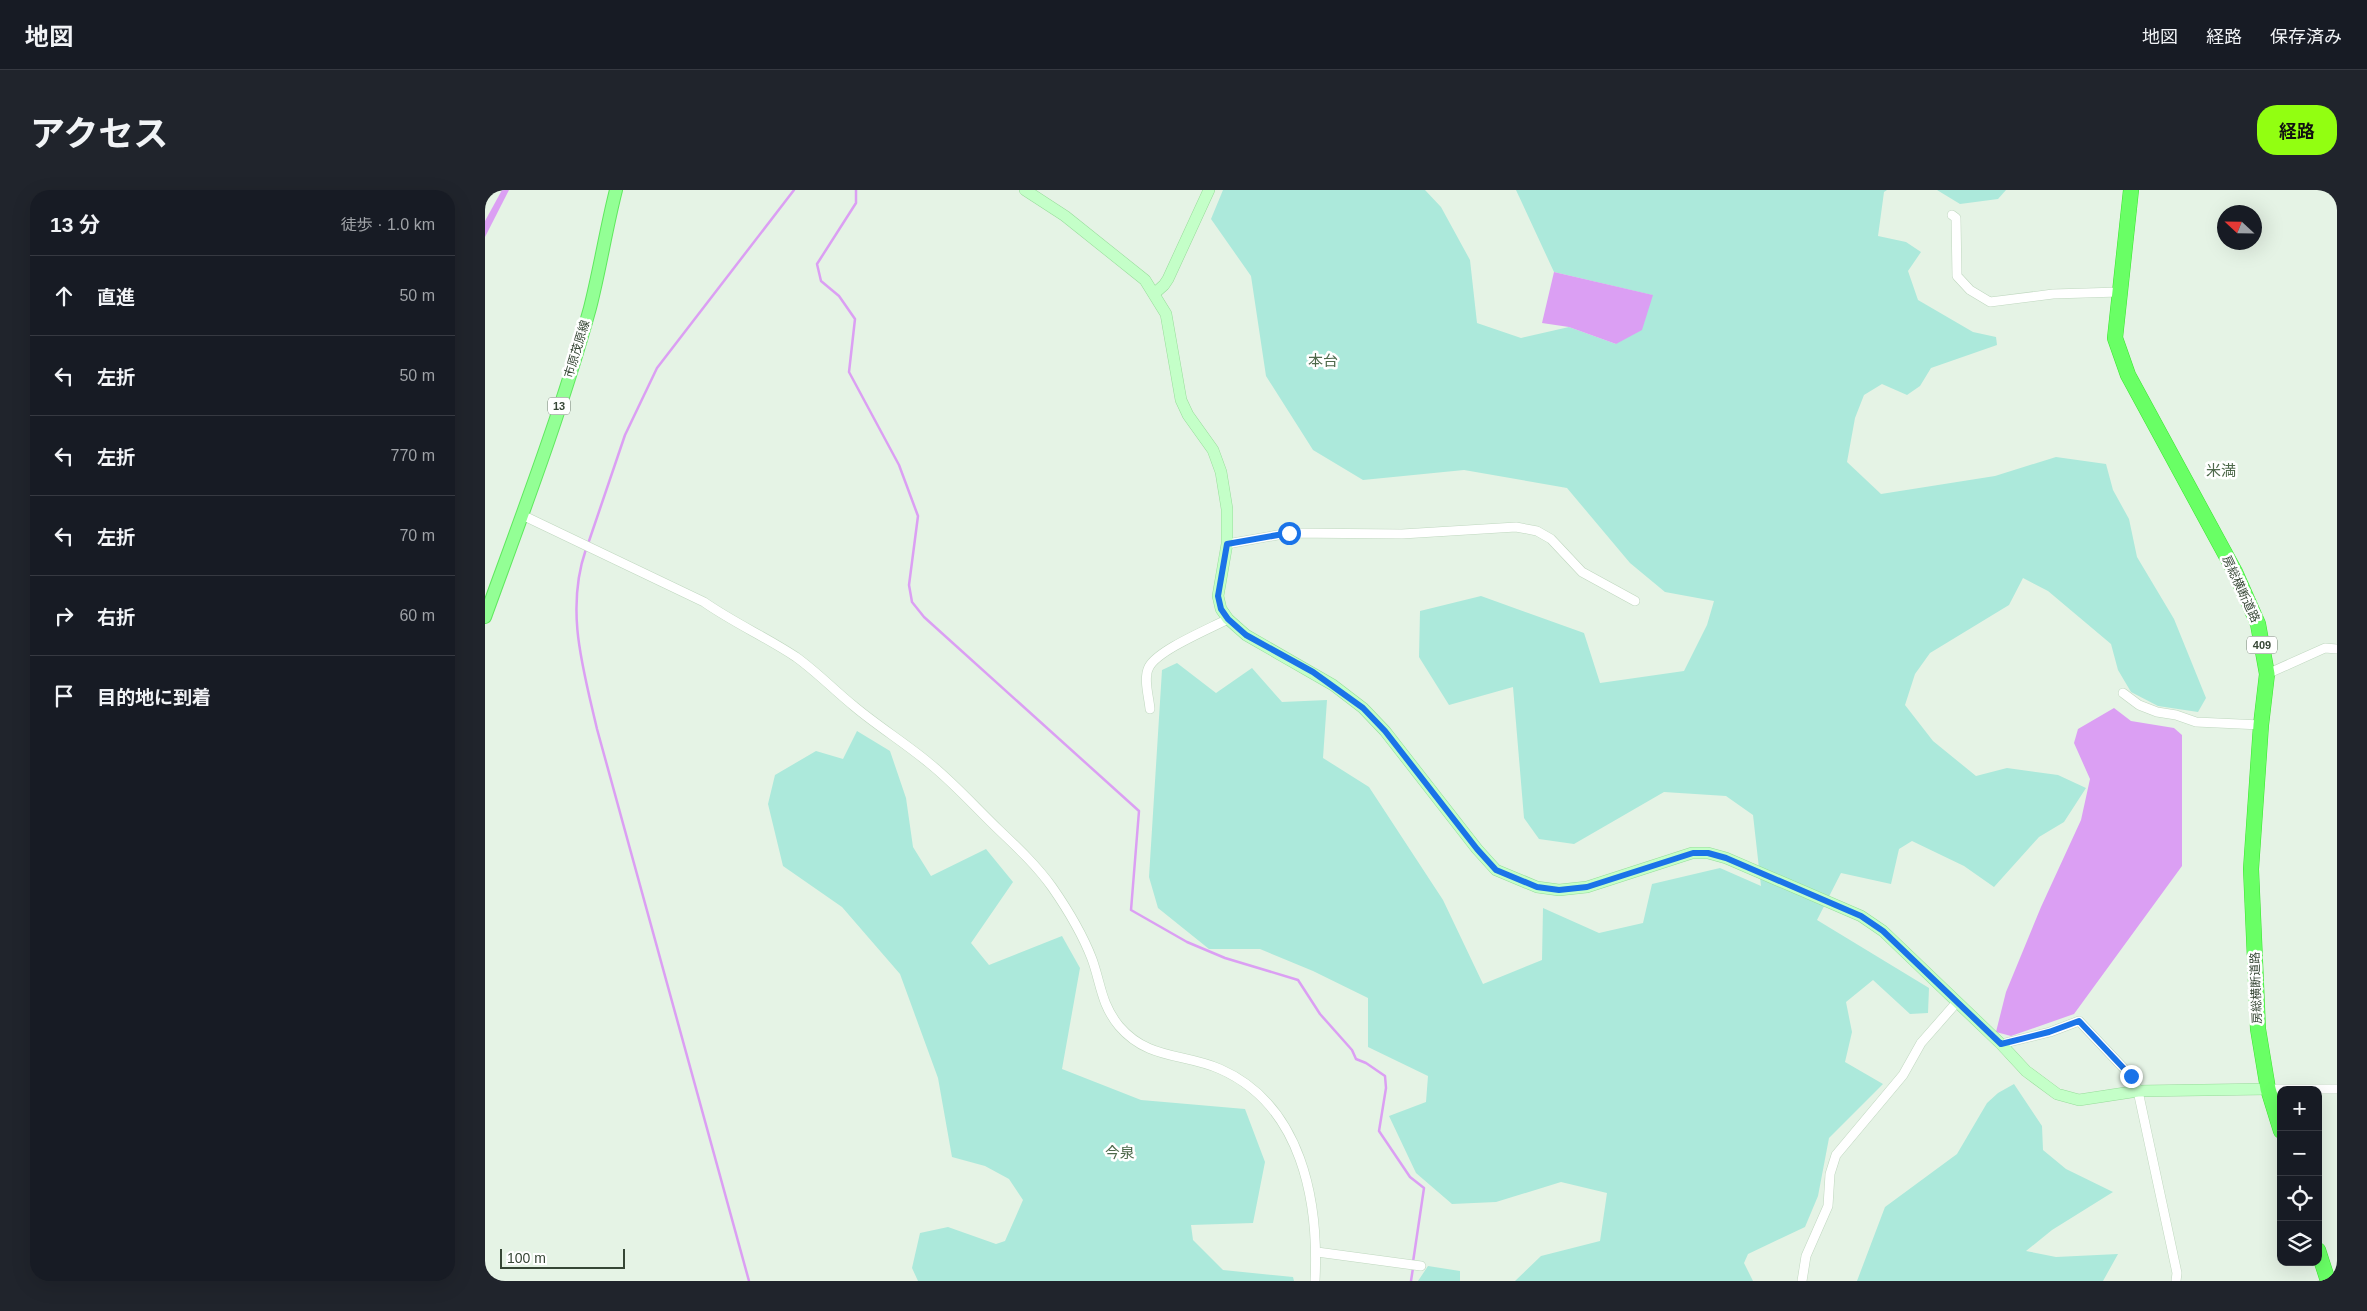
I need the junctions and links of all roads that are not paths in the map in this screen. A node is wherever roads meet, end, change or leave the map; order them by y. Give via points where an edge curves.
1 (616, 190) edge
2 (1025, 190) edge
3 (1209, 190) edge
4 (2131, 190) edge
5 (1952, 215) dead end
6 (2119, 292) junction
7 (1155, 293) junction
8 (522, 515) junction
9 (1227, 544) junction
10 (1635, 601) dead end
11 (485, 616) edge
12 (1228, 619) junction
13 (2337, 650) edge
14 (2267, 674) junction
15 (2123, 693) dead end
16 (1150, 709) dead end
17 (2261, 725) junction
18 (1957, 1002) junction
19 (2001, 1044) junction
20 (2268, 1089) junction
21 (2337, 1089) edge
22 (2138, 1091) junction
23 (2277, 1118) edge
24 (1317, 1252) junction
25 (2322, 1262) edge
26 (1421, 1266) dead end
27 (1315, 1281) edge
28 (1801, 1281) edge
29 (2176, 1281) edge
30 (2328, 1281) edge

1 - 8 main road, 市原茂原線 / 13 via 589,310
2 - 7 street via 1065,216 1145,280
3 - 7 street via 1168,278
4 - 6 highway, 房総横断道路 / 409
5 - 6 street via 1956,218 1957,276 1970,290 1990,302 2053,294
6 - 14 highway, 房総横断道路 / 409 via 2115,338 2128,375 2235,572 2258,624
7 - 9 street via 1170,330 1181,400 1213,450 1221,472 1227,509
8 - 11 main road, 市原茂原線 / 13
8 - 24 street via 704,602 796,658 931,764 1052,887 1081,933 1093,962 1103,1002 1131,1038 1150,1050 1220,1069 1263,1098 1279,1118 1294,1143 1309,1184
9 - 10 street via 1289,533 1402,534 1516,527 1537,531 1551,539 1582,572
9 - 12 street via 1218,596
12 - 16 street via 1157,656 1148,668
12 - 18 street via 1246,635 1326,680 1363,708 1496,870 1537,887 1559,890 1587,887 1693,853 1726,858 1861,916 1883,931
13 - 14 street via 2325,648
14 - 17 highway, 房総横断道路 / 409
15 - 17 street via 2157,712 2196,722
17 - 20 highway, 房総横断道路 / 409 via 2251,869 2258,1029
18 - 19 street
18 - 28 street via 1921,1043 1903,1075 1836,1155 1830,1174 1828,1206 1806,1256
19 - 22 street via 2026,1072 2057,1094 2079,1100
19 - 22 street via 2079,1021 2131,1076
20 - 21 street
20 - 22 street
20 - 23 highway, 房総横断道路 / 409
22 - 29 street via 2177,1273
24 - 26 street
24 - 27 street
25 - 30 highway

